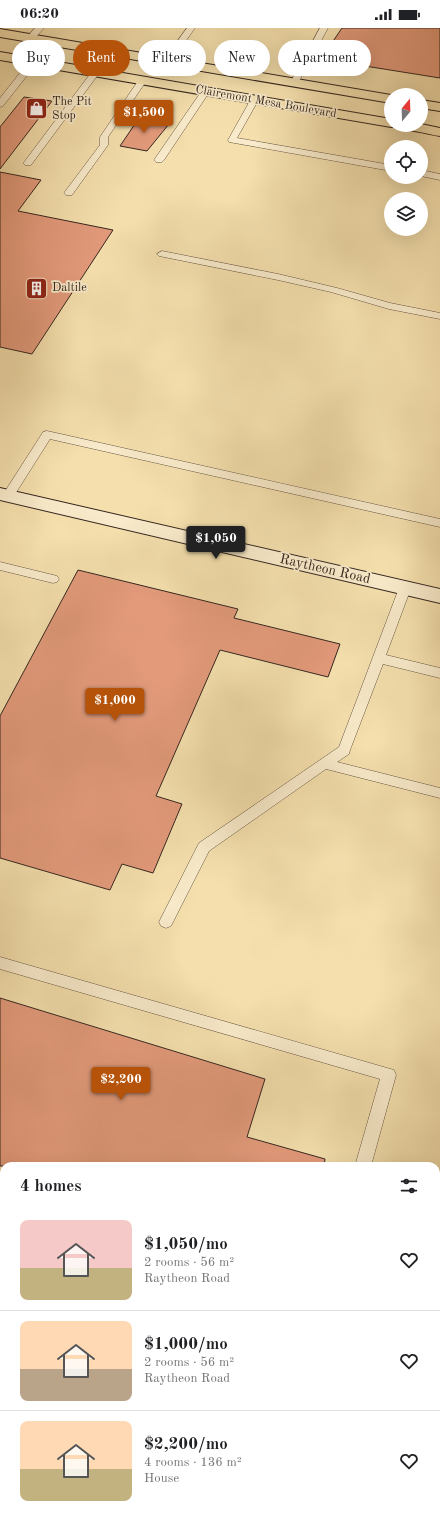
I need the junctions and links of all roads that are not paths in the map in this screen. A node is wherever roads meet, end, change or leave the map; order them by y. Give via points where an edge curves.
1 (191, 28) edge
2 (324, 28) edge
3 (0, 33) edge
4 (35, 33) edge
5 (182, 40) edge
6 (138, 55) edge
7 (0, 56) edge
8 (12, 58) edge
9 (206, 68) edge
10 (22, 76) edge
11 (93, 76) edge
12 (120, 76) edge
13 (143, 80) junction
14 (294, 83) junction
15 (206, 91) junction
16 (384, 98) edge
17 (255, 100) junction
18 (0, 104) edge
19 (428, 105) edge
20 (440, 107) edge
21 (384, 122) edge
22 (428, 130) edge
23 (440, 132) edge
24 (159, 160) dead end
25 (28, 162) dead end
26 (384, 167) edge
27 (428, 174) edge
28 (440, 177) edge
29 (69, 193) dead end
30 (162, 254) dead end
31 (440, 316) edge
32 (4, 495) edge
33 (440, 523) edge
34 (0, 566) edge
35 (53, 579) dead end
36 (405, 588) junction
37 (440, 596) edge
38 (378, 658) junction
39 (440, 673) edge
40 (325, 764) junction
41 (440, 793) edge
42 (166, 922) dead end
43 (0, 963) edge
44 (364, 1162) edge

1 - 5 lane
2 - 14 lane
3 - 4 main road, Clairemont Mesa Boulevard
4 - 6 main road, Clairemont Mesa Boulevard
7 - 8 main road, Clairemont Mesa Boulevard
9 - 14 main road, Clairemont Mesa Boulevard
10 - 18 lane
11 - 25 lane
12 - 13 main road, Clairemont Mesa Boulevard
13 - 15 main road, Clairemont Mesa Boulevard
13 - 29 lane via 104,137 104,145
14 - 16 main road, Clairemont Mesa Boulevard
15 - 17 main road, Clairemont Mesa Boulevard
15 - 24 lane
17 - 21 main road, Clairemont Mesa Boulevard
17 - 26 lane via 232,140
19 - 20 main road
22 - 23 main road
27 - 28 lane
30 - 31 lane via 278,277 389,306
32 - 33 lane via 47,434
32 - 36 street, Raytheon Road
34 - 35 lane
36 - 37 street, Raytheon Road
36 - 38 lane
38 - 39 lane
38 - 40 lane via 344,750
40 - 41 lane
40 - 42 lane via 204,847
43 - 44 lane via 389,1075

